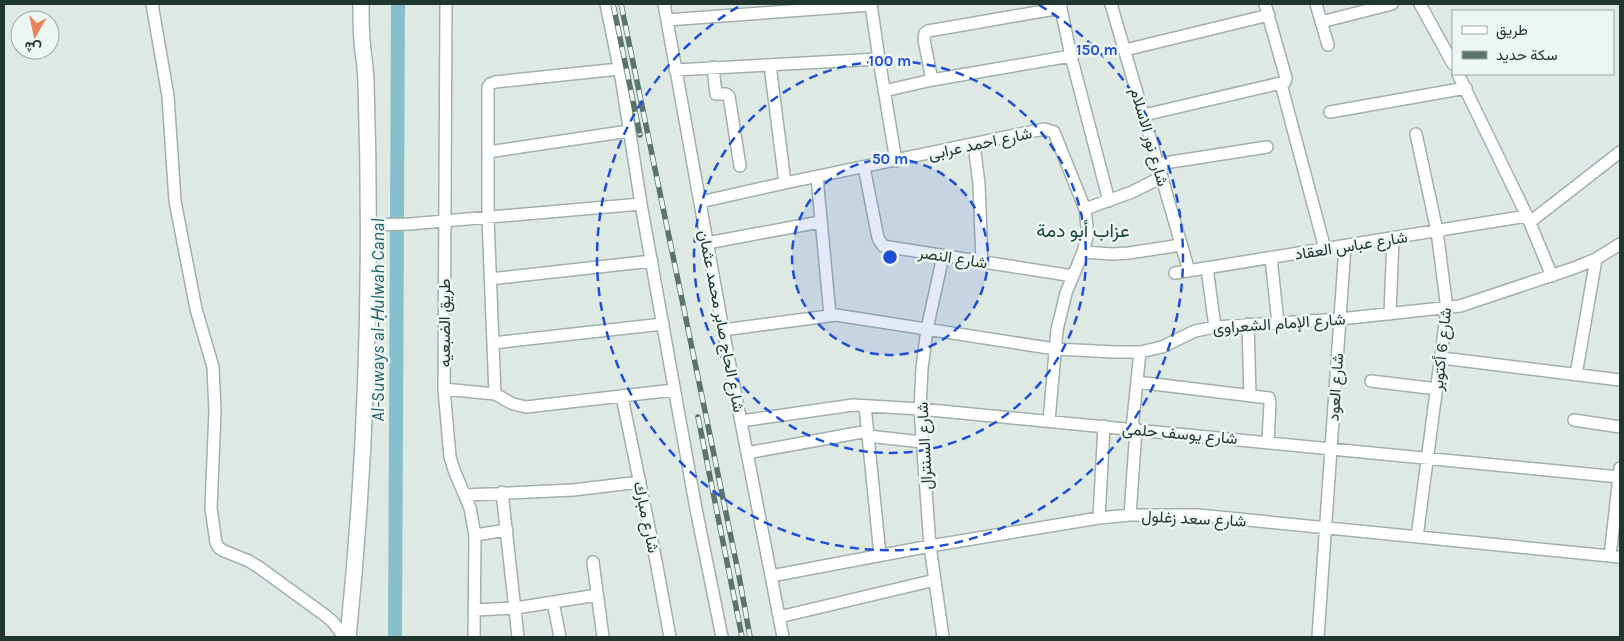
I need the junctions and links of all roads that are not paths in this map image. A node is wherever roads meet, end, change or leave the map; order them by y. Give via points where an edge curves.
1 (152, 4) edge
2 (360, 4) edge
3 (446, 4) edge
4 (606, 4) edge
5 (664, 4) edge
6 (871, 4) edge
7 (1111, 4) edge
8 (1316, 4) edge
9 (1392, 4) edge
10 (1420, 4) edge
11 (1061, 6) edge
12 (1267, 10) edge
13 (667, 20) junction
14 (1321, 22) junction
15 (1328, 45) dead end
16 (1125, 50) junction
17 (1071, 56) junction
18 (878, 59) junction
19 (1452, 62) edge
20 (770, 65) junction
21 (713, 67) junction
22 (619, 69) junction
23 (675, 70) junction
24 (1459, 75) edge
25 (932, 80) junction
26 (1281, 84) junction
27 (1466, 88) junction
28 (884, 91) junction
29 (1330, 112) dead end
30 (1144, 115) junction
31 (630, 131) junction
32 (1416, 134) dead end
33 (974, 144) junction
34 (1267, 147) dead end
35 (488, 152) junction
36 (1620, 152) edge
37 (896, 161) junction
38 (1158, 164) junction
39 (740, 166) dead end
40 (864, 167) junction
41 (817, 177) junction
42 (1162, 177) junction
43 (785, 183) junction
44 (1109, 201) junction
45 (700, 202) junction
46 (641, 204) junction
47 (1085, 209) junction
48 (488, 218) junction
49 (1528, 219) junction
50 (444, 221) junction
51 (820, 222) junction
52 (368, 225) junction
53 (1437, 231) junction
54 (1392, 238) junction
55 (707, 243) junction
56 (1620, 244) edge
57 (1181, 245) junction
58 (1345, 246) junction
59 (1325, 249) junction
60 (1083, 252) junction
61 (943, 256) junction
62 (1271, 258) junction
63 (1596, 258) junction
64 (652, 261) junction
65 (982, 262) junction
66 (1207, 268) junction
67 (1189, 271) junction
68 (1175, 273) dead end
69 (1073, 276) junction
70 (1552, 276) junction
71 (490, 278) junction
72 (1448, 309) junction
73 (1390, 314) junction
74 (830, 315) junction
75 (1340, 319) junction
76 (1278, 323) junction
77 (663, 324) junction
78 (1248, 324) junction
79 (1216, 327) junction
80 (927, 329) junction
81 (723, 330) junction
82 (493, 343) junction
83 (1055, 349) junction
84 (1140, 352) junction
85 (1442, 358) junction
86 (1576, 375) junction
87 (1620, 380) edge
88 (1371, 381) dead end
89 (1137, 382) junction
90 (444, 389) junction
91 (1437, 389) junction
92 (674, 390) junction
93 (495, 394) junction
94 (622, 396) junction
95 (1250, 396) junction
96 (865, 406) junction
97 (920, 409) junction
98 (1574, 420) dead end
99 (741, 421) junction
100 (1049, 421) junction
101 (1104, 426) junction
102 (1620, 427) edge
103 (1134, 429) junction
104 (868, 434) junction
105 (922, 442) junction
106 (1268, 442) junction
107 (1331, 448) junction
108 (747, 453) junction
109 (1428, 458) junction
110 (1620, 473) edge
111 (640, 482) junction
112 (502, 492) junction
113 (466, 495) junction
114 (1618, 499) edge
115 (1130, 515) junction
116 (1099, 518) junction
117 (1325, 527) junction
118 (507, 530) junction
119 (475, 535) junction
120 (1417, 537) junction
121 (930, 546) junction
122 (880, 555) junction
123 (1615, 557) edge
124 (593, 562) dead end
125 (771, 576) junction
126 (935, 580) junction
127 (597, 595) junction
128 (553, 602) junction
129 (516, 608) junction
130 (475, 610) junction
131 (779, 617) junction
132 (939, 636) edge
133 (344, 637) edge
134 (348, 637) edge
135 (474, 637) edge
136 (518, 637) edge
137 (560, 637) edge
138 (603, 637) edge
139 (670, 637) edge
140 (722, 637) edge
141 (783, 637) edge
142 (1318, 637) edge

1 - 133 street via 168,96 174,200 196,309 213,367 215,411 211,508 216,543 224,551 260,568 319,611
2 - 52 main road via 366,80
3 - 50 street, طريق الضبعيه
4 - 22 street
5 - 13 street, شارع الحاج صابر محمد عثمان
6 - 13 street
6 - 18 street
7 - 16 street, شارع نور الاسلام
8 - 14 street
9 - 14 street
10 - 19 street
11 - 17 street
11 - 25 street via 928,31 924,40
12 - 16 street
12 - 26 street via 1286,78
13 - 23 street, شارع الحاج صابر محمد عثمان
14 - 15 street
16 - 30 street, شارع نور الاسلام
17 - 25 street
17 - 44 street
18 - 20 street
18 - 28 street
20 - 21 street
20 - 43 street
21 - 23 street
21 - 39 street via 716,93 729,96
22 - 31 street
22 - 35 street via 492,82 488,90
23 - 45 street, شارع الحاج صابر محمد عثمان
24 - 27 street
25 - 28 street
26 - 30 street
26 - 59 street
27 - 29 street
27 - 49 street
28 - 37 street
30 - 38 street, شارع نور الاسلام
31 - 35 street
31 - 46 street
32 - 53 street, شارع 6 أكتوبر
33 - 37 street, شارع احمد عرابى
33 - 47 street, شارع احمد عرابى via 1044,129 1051,131 1056,135
33 - 65 street
34 - 38 street
35 - 48 street
36 - 49 street
37 - 40 street, شارع احمد عرابى
38 - 42 street, شارع نور الاسلام
40 - 41 street, شارع احمد عرابى
40 - 61 street, شارع النصر via 880,242 888,247
41 - 43 street, شارع احمد عرابى
41 - 51 street
42 - 44 street
42 - 57 street, شارع نور الاسلام
43 - 45 street, شارع احمد عرابى
44 - 47 street
45 - 55 street, شارع الحاج صابر محمد عثمان
46 - 48 street
46 - 64 street
47 - 60 street, شارع احمد عرابى via 1087,237
48 - 50 street
48 - 71 street
49 - 53 street, شارع عباس العقاد
49 - 70 street
50 - 52 street
50 - 90 street, طريق الضبعيه
51 - 55 street
51 - 74 street
52 - 134 main road via 364,425
53 - 54 street, شارع عباس العقاد
53 - 72 street, شارع 6 أكتوبر
54 - 58 street, شارع عباس العقاد
54 - 73 street
55 - 81 street, شارع الحاج صابر محمد عثمان
56 - 63 street, شارع الإمام الشعراوى
57 - 60 street via 1121,254
57 - 67 street, شارع نور الاسلام
58 - 59 street, شارع عباس العقاد
58 - 75 street, شارع العود
59 - 62 street, شارع عباس العقاد
60 - 69 street, شارع احمد عرابى
61 - 65 street, شارع النصر
61 - 80 street, شارع السنترال
62 - 66 street, شارع عباس العقاد
62 - 76 street
63 - 70 street, شارع الإمام الشعراوى
63 - 86 street
64 - 71 street
64 - 77 street
65 - 69 street, شارع النصر
66 - 67 street, شارع عباس العقاد
66 - 79 street
67 - 68 street, شارع عباس العقاد
69 - 83 street, شارع احمد عرابى via 1061,311
70 - 72 street, شارع الإمام الشعراوى
71 - 82 street
72 - 73 street, شارع الإمام الشعراوى
72 - 85 street, شارع 6 أكتوبر
73 - 75 street, شارع الإمام الشعراوى
74 - 80 street, شارع الإمام الشعراوى
74 - 81 street, شارع الإمام الشعراوى
75 - 76 street, شارع الإمام الشعراوى
75 - 107 street, شارع العود
76 - 78 street, شارع الإمام الشعراوى
77 - 82 street
77 - 92 street
78 - 79 street, شارع الإمام الشعراوى
78 - 95 street
79 - 84 street, شارع الإمام الشعراوى
80 - 83 street, شارع الإمام الشعراوى
80 - 97 street, شارع السنترال
81 - 99 street, شارع الحاج صابر محمد عثمان
82 - 93 street
83 - 84 street, شارع الإمام الشعراوى
83 - 100 street, شارع احمد عرابى
84 - 89 street
85 - 86 street
85 - 91 street, شارع 6 أكتوبر
86 - 87 street
88 - 91 street
89 - 95 street
89 - 103 street
90 - 93 street
90 - 113 street, طريق الضبعيه via 450,456
91 - 109 street, شارع 6 أكتوبر
92 - 94 street
92 - 140 street
93 - 94 street via 526,407
94 - 111 street, شارع مبارك
95 - 106 street via 1270,400
96 - 97 street, شارع يوسف حلمى
96 - 99 street, شارع يوسف حلمى
96 - 104 street
97 - 100 street, شارع يوسف حلمى
97 - 105 street, شارع السنترال
98 - 102 street
99 - 108 street, شارع الحاج صابر محمد عثمان
100 - 101 street, شارع يوسف حلمى
101 - 103 street, شارع يوسف حلمى
101 - 116 street
103 - 106 street, شارع يوسف حلمى
103 - 115 street
104 - 105 street
104 - 108 street
104 - 122 street
105 - 121 street, شارع السنترال
106 - 107 street, شارع يوسف حلمى
107 - 109 street, شارع يوسف حلمى
107 - 117 street, شارع العود
108 - 125 street, شارع الحاج صابر محمد عثمان
109 - 110 street, شارع يوسف حلمى
109 - 120 street, شارع 6 أكتوبر
110 - 114 street
111 - 112 street via 573,490
111 - 139 street, شارع مبارك
112 - 113 street
112 - 118 street
113 - 119 street, طريق الضبعيه
114 - 123 street
115 - 116 street, شارع سعد زغلول
115 - 117 street, شارع سعد زغلول via 1198,515
116 - 121 street, شارع سعد زغلول
117 - 120 street, شارع سعد زغلول
117 - 142 street, شارع العود
118 - 119 street
118 - 129 street
119 - 130 street, طريق الضبعيه
120 - 123 street, شارع سعد زغلول
121 - 122 street, شارع سعد زغلول
121 - 126 street, شارع السنترال
122 - 125 street, شارع سعد زغلول
124 - 127 street
125 - 131 street, شارع الحاج صابر محمد عثمان
126 - 131 street
126 - 132 street, شارع السنترال
127 - 128 street
127 - 138 street
128 - 129 street
128 - 137 street
129 - 130 street
129 - 136 street
130 - 135 street, طريق الضبعيه
131 - 141 street, شارع الحاج صابر محمد عثمان

